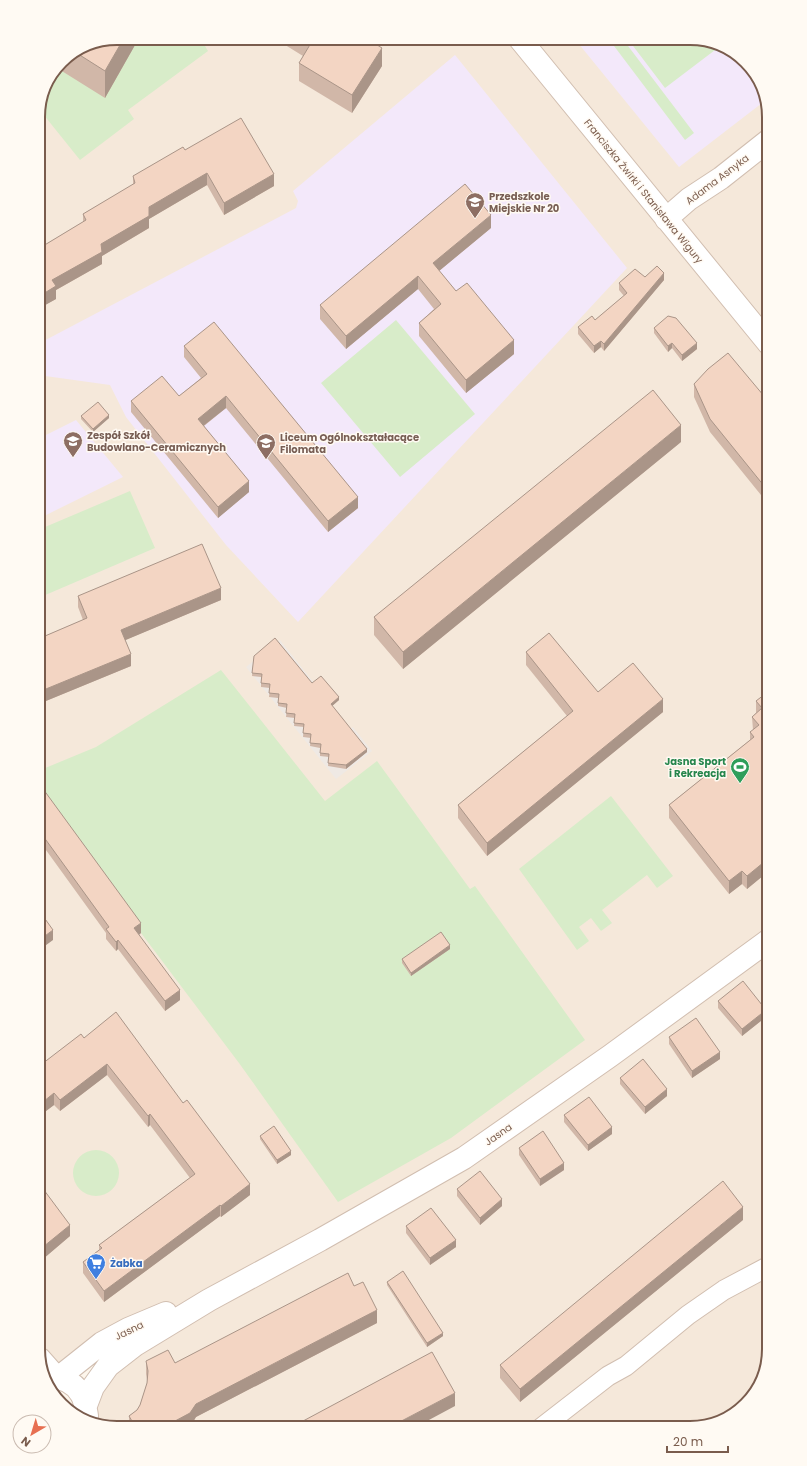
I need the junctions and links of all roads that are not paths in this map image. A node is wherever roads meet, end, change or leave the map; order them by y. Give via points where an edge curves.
1 (525, 45) edge
2 (762, 146) edge
3 (666, 220) junction
4 (762, 336) edge
5 (762, 945) edge
6 (762, 1270) edge
7 (209, 1300) junction
8 (52, 1378) edge
9 (86, 1415) edge
10 (550, 1421) edge

1 - 3 street, Franciszka Żwirki i Stanisława Wigury
2 - 3 street, Adama Asnyka via 689,199
3 - 4 street, Franciszka Żwirki i Stanisława Wigury
5 - 7 street, Jasna via 464,1158
6 - 10 street via 718,1294 688,1315 626,1366 608,1376
7 - 8 street, Jasna via 166,1313 128,1330 102,1343
7 - 9 street, Jasna via 136,1345 108,1366 94,1387
8 - 9 street via 71,1383 82,1395

